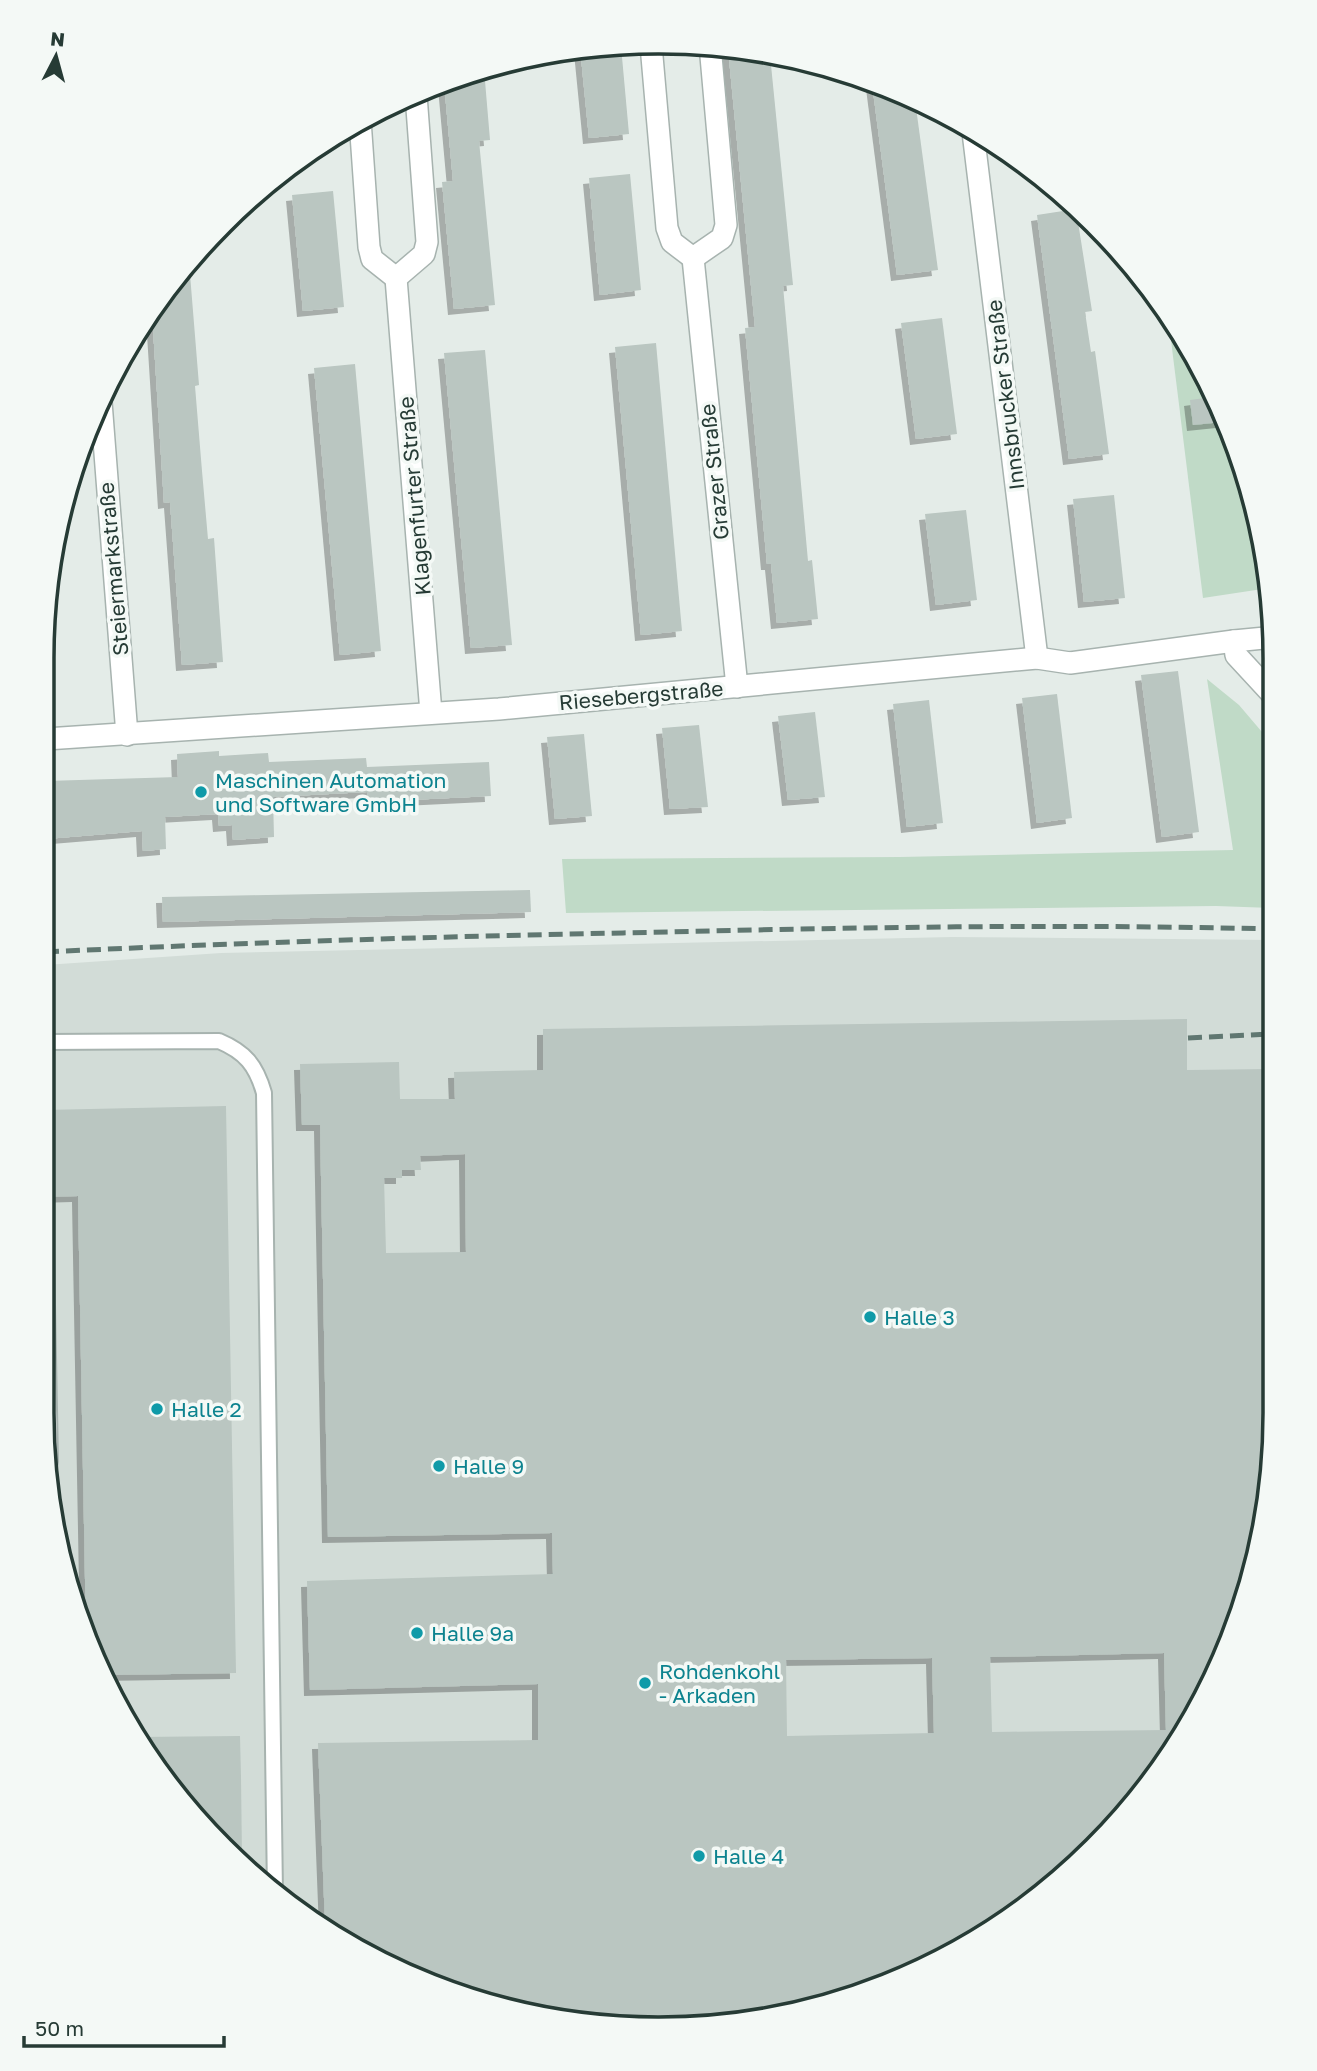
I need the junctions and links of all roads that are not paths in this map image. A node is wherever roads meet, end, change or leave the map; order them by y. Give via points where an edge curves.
1 (652, 54) edge
2 (711, 57) edge
3 (417, 105) edge
4 (361, 132) edge
5 (974, 144) edge
6 (693, 258) junction
7 (396, 278) junction
8 (103, 422) edge
9 (1262, 638) edge
10 (1234, 641) junction
11 (1037, 658) junction
12 (1263, 684) edge
13 (737, 687) junction
14 (431, 713) junction
15 (127, 735) junction
16 (54, 739) edge
17 (54, 1042) edge
18 (275, 1879) edge

1 - 6 street via 667,228 672,242
2 - 6 street via 726,225 722,238
3 - 7 street via 427,242 424,254
4 - 7 street via 369,247 372,259
5 - 11 street, Innsbrucker Straße
6 - 13 street, Grazer Straße
7 - 14 street, Klagenfurter Straße
8 - 15 street, Steiermarkstraße
9 - 10 street, Riesebergstraße
10 - 11 street, Riesebergstraße via 1070,663
10 - 12 street via 1236,655
11 - 13 street, Riesebergstraße
13 - 14 street, Riesebergstraße
14 - 15 street, Riesebergstraße
15 - 16 street, Riesebergstraße
17 - 18 lane via 219,1041 252,1061 260,1079

